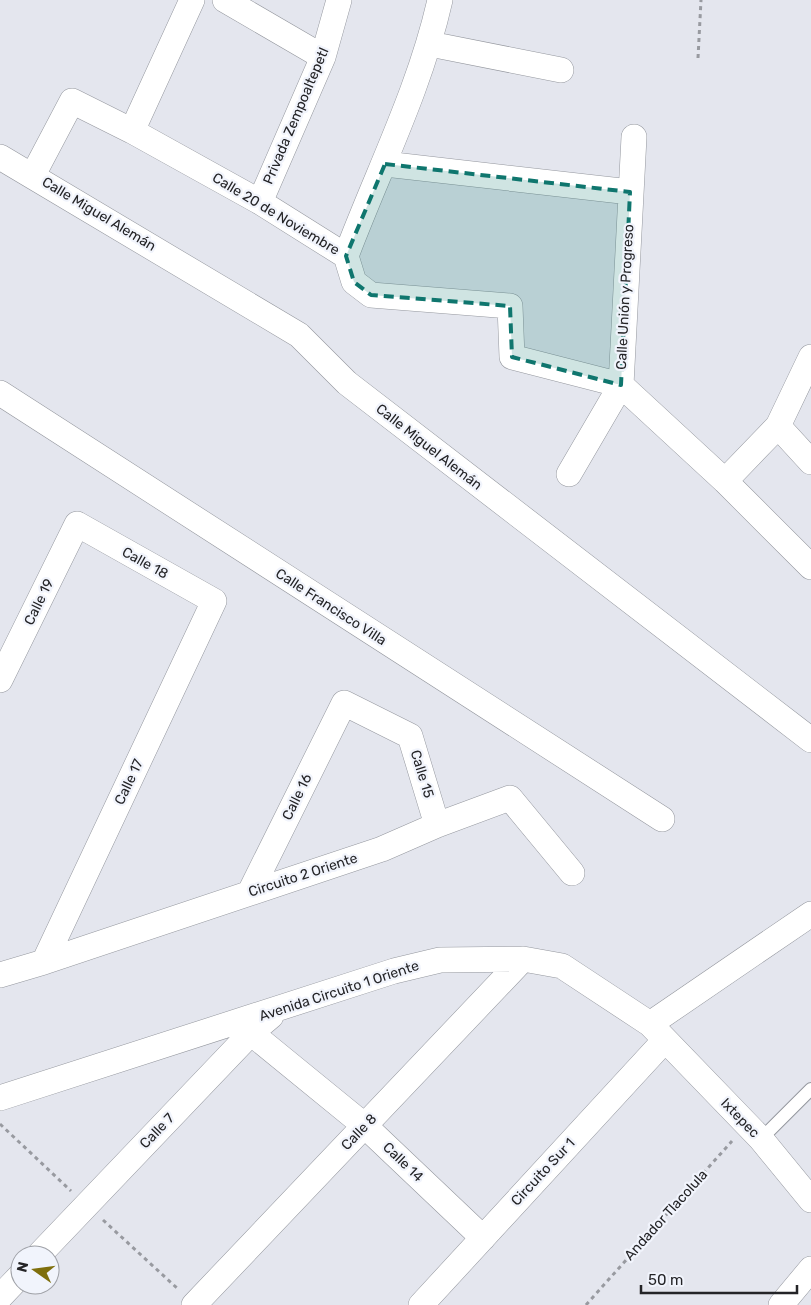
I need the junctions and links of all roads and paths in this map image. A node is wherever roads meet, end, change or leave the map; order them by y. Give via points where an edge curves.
1 (192, 0) edge
2 (224, 0) edge
3 (339, 0) edge
4 (440, 0) edge
5 (701, 0) edge
6 (430, 44) junction
7 (323, 58) junction
8 (698, 58) dead end
9 (561, 70) dead end
10 (132, 131) junction
11 (634, 137) dead end
12 (0, 157) edge
13 (385, 164) junction
14 (33, 175) junction
15 (630, 192) junction
16 (260, 202) junction
17 (346, 256) junction
18 (811, 356) edge
19 (621, 385) junction
20 (0, 393) edge
21 (778, 426) junction
22 (811, 462) edge
23 (569, 474) dead end
24 (726, 480) junction
25 (77, 524) joint
26 (811, 567) edge
27 (214, 601) joint
28 (0, 680) edge
29 (344, 703) joint
30 (811, 740) edge
31 (662, 819) dead end
32 (437, 825) junction
33 (572, 874) dead end
34 (250, 892) junction
35 (811, 914) edge
36 (523, 959) junction
37 (44, 962) junction
38 (0, 975) edge
39 (278, 1009) junction
40 (658, 1032) junction
41 (251, 1033) junction
42 (811, 1089) edge
43 (0, 1098) edge
44 (365, 1126) junction
45 (754, 1132) junction
46 (811, 1200) edge
47 (483, 1238) junction
48 (49, 1245) edge
49 (811, 1269) edge
50 (10, 1286) edge
51 (0, 1297) edge
52 (194, 1305) edge
53 (421, 1305) edge
54 (586, 1305) edge
55 (781, 1305) edge

1 - 10 street
2 - 7 street
3 - 7 street, Privada Zempoaltepetl
4 - 6 street, Calle 20 de Noviembre
5 - 8 path
6 - 9 street
6 - 13 street, Calle 20 de Noviembre
7 - 16 street, Privada Zempoaltepetl
10 - 14 street, Calle 20 de Noviembre via 72,101
10 - 16 street, Calle 20 de Noviembre
11 - 15 street, Calle Unión y Progreso
12 - 14 street
13 - 15 street
13 - 17 street, Calle 20 de Noviembre
14 - 30 street, Calle Miguel Alemán via 299,335 347,383
15 - 19 street, Calle Unión y Progreso
16 - 17 street, Calle 20 de Noviembre
17 - 19 street via 354,282 371,295 510,306 512,357
18 - 21 street
19 - 23 street
19 - 24 street, Calle Unión y Progreso
20 - 31 street, Calle Francisco Villa
21 - 22 street
21 - 24 street
24 - 26 street, Calle Unión y Progreso
25 - 27 street, Calle 18
25 - 28 street, Calle 19
27 - 37 street, Calle 17
29 - 32 street, Calle 15 via 410,736
29 - 34 street, Calle 16
32 - 33 street, Circuito 2 Oriente via 510,798
32 - 34 street, Circuito 2 Oriente via 382,849
34 - 37 street, Circuito 2 Oriente
35 - 40 street, Circuito Sur 1
36 - 39 street, Avenida Circuito 1 Oriente via 440,960 394,971
36 - 40 street, Avenida Circuito 1 Oriente via 562,966
36 - 44 street, Calle 8
37 - 38 street, Circuito 2 Oriente
39 - 41 street, Calle 7
39 - 43 street, Avenida Circuito 1 Oriente
40 - 45 street, Ixtepec
40 - 47 street, Circuito Sur 1
41 - 44 street, Calle 14
41 - 48 street, Calle 7
42 - 45 lane
44 - 47 street, Calle 14
44 - 52 street, Calle 8
45 - 46 street, Ixtepec
45 - 54 path, Andador Tlacolula
47 - 53 street, Circuito Sur 1
49 - 55 street
50 - 51 street

